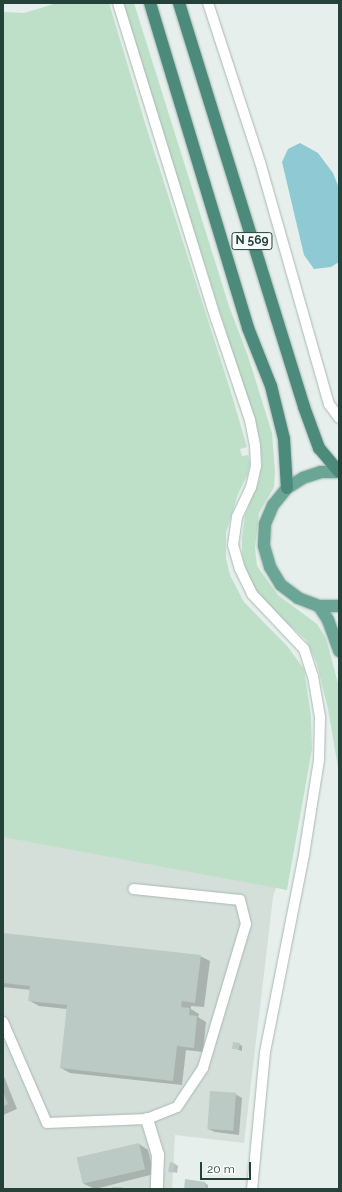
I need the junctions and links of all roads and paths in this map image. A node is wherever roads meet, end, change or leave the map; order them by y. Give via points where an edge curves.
1 (118, 3) edge
2 (150, 3) edge
3 (179, 3) edge
4 (208, 3) edge
5 (339, 418) edge
6 (339, 472) edge
7 (287, 488) junction
8 (319, 606) junction
9 (339, 606) edge
10 (339, 652) edge
11 (134, 889) dead end
12 (3, 1022) edge
13 (148, 1119) junction
14 (157, 1189) edge
15 (252, 1189) edge

1 - 15 lane via 250,420 256,466 251,487 237,517 233,545 240,569 252,594 304,649 313,676 320,717 319,760 304,855 265,1052
2 - 7 highway, N 569 via 248,328 271,386 284,439
3 - 6 highway, N 569 via 304,407 319,448
4 - 5 lane via 260,162 329,404
6 - 7 main road via 321,472 303,478
7 - 8 main road via 273,504 265,524 264,546 270,567 281,585 298,598
8 - 9 main road
8 - 10 main road via 328,620
11 - 13 lane via 240,900 246,924 203,1068 177,1106
12 - 13 lane via 46,1123
13 - 14 street via 158,1154

